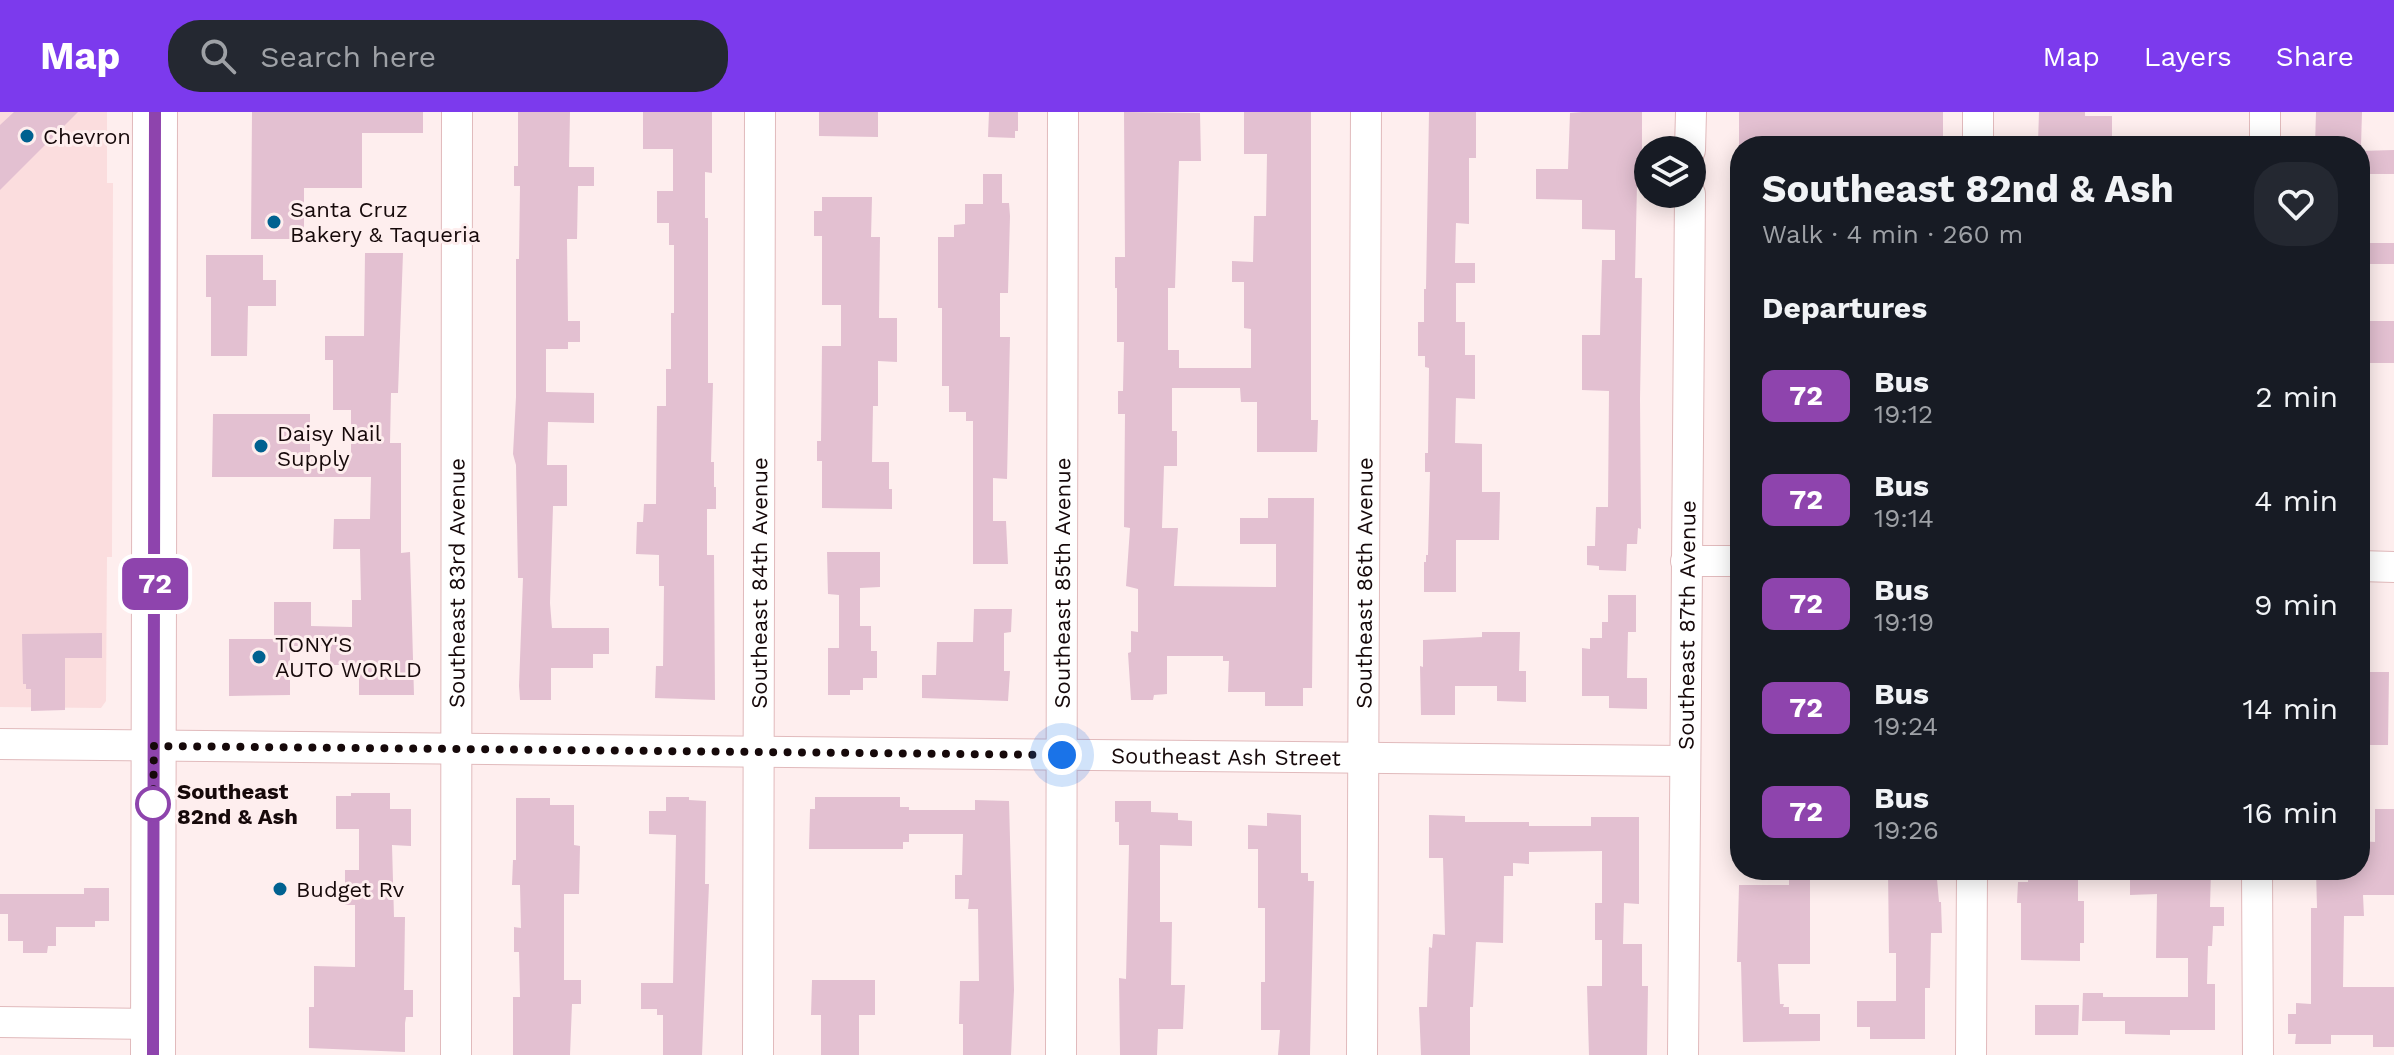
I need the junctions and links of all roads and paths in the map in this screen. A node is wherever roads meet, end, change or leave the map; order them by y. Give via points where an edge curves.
1 (155, 112) edge
2 (457, 112) edge
3 (760, 112) edge
4 (1063, 112) edge
5 (1366, 112) edge
6 (1691, 112) edge
7 (1978, 112) edge
8 (2265, 112) edge
9 (1690, 136) edge
10 (1978, 136) edge
11 (2265, 136) edge
12 (1690, 208) edge
13 (1686, 561) junction
14 (1730, 561) edge
15 (2370, 566) edge
16 (2394, 567) edge
17 (0, 744) edge
18 (154, 746) junction
19 (456, 749) junction
20 (758, 752) junction
21 (1062, 755) junction
22 (1363, 758) junction
23 (1684, 761) junction
24 (1972, 880) edge
25 (2257, 880) edge
26 (0, 1022) edge
27 (153, 1039) edge
28 (456, 1055) edge
29 (758, 1055) edge
30 (1061, 1055) edge
31 (1362, 1055) edge
32 (1683, 1055) edge
33 (1971, 1055) edge
34 (2258, 1055) edge

1 - 18 main road
2 - 19 street, Southeast 83rd Avenue
3 - 20 street, Southeast 84th Avenue
4 - 21 street, Southeast 85th Avenue
5 - 22 street, Southeast 86th Avenue
6 - 9 street
7 - 10 street
8 - 11 street
12 - 13 street, Southeast 87th Avenue
13 - 14 street
13 - 23 street, Southeast 87th Avenue
15 - 16 street
17 - 18 street, Southeast Ash Street
18 - 19 street, Southeast Ash Street
18 - 27 main road
19 - 20 street, Southeast Ash Street
19 - 28 street, Southeast 83rd Avenue
20 - 21 street, Southeast Ash Street
20 - 29 street, Southeast 84th Avenue
21 - 22 street, Southeast Ash Street
21 - 30 street, Southeast 85th Avenue
22 - 23 street, Southeast Ash Street
22 - 31 street, Southeast 86th Avenue
23 - 32 street, Southeast 87th Avenue
24 - 33 street
25 - 34 street
26 - 27 street

